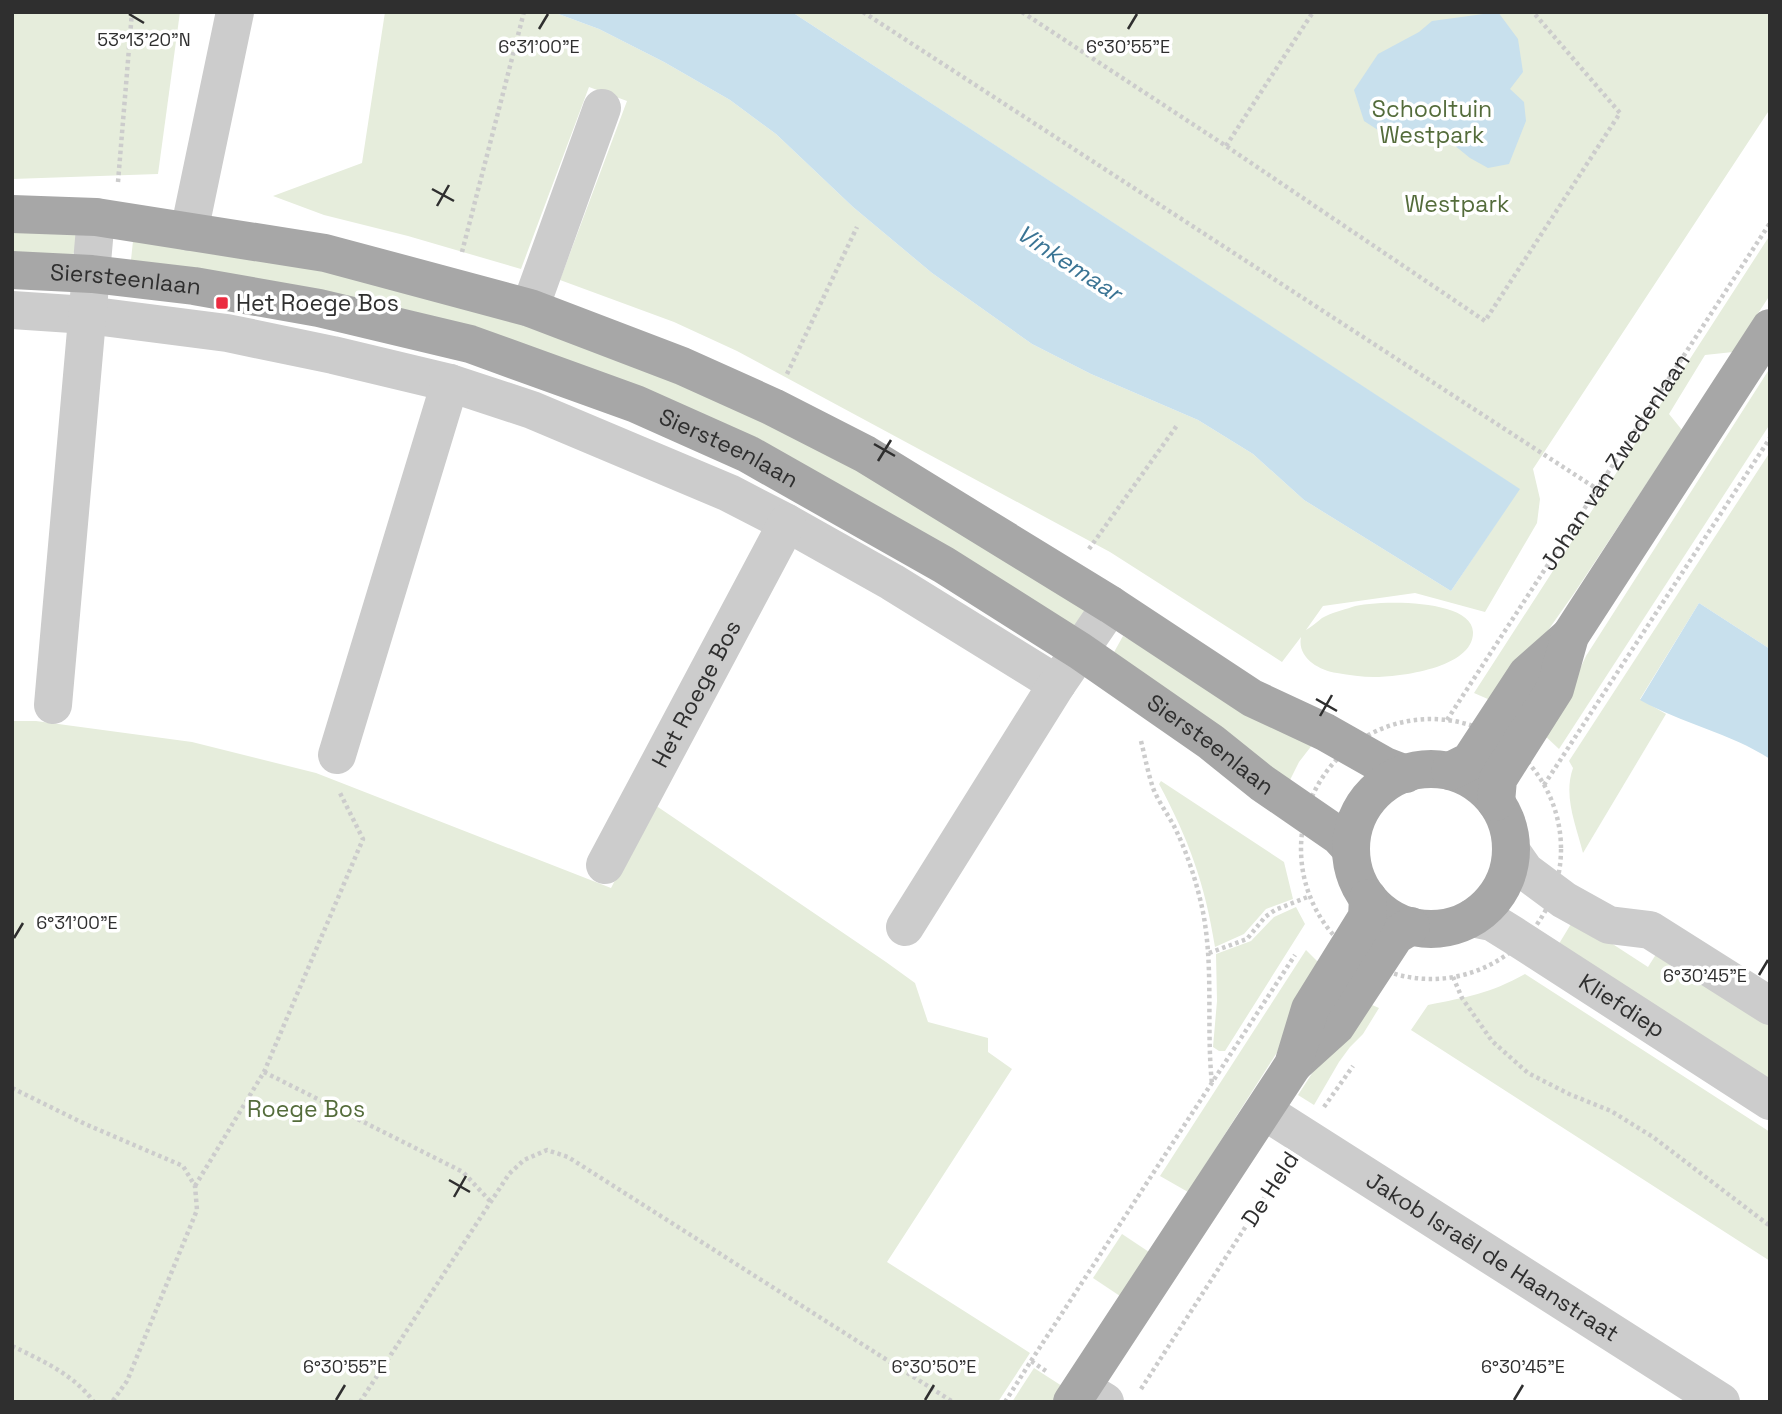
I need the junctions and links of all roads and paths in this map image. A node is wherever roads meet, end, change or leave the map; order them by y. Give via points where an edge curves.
1 (132, 12) edge
2 (235, 12) edge
3 (863, 12) edge
4 (1022, 12) edge
5 (1313, 12) edge
6 (1533, 12) edge
7 (523, 14) edge
8 (602, 108) dead end
9 (1226, 146) junction
10 (107, 203) junction
11 (12, 214) edge
12 (1770, 223) edge
13 (857, 227) dead end
14 (189, 232) junction
15 (12, 270) edge
16 (92, 274) junction
17 (454, 288) junction
18 (530, 308) junction
19 (12, 310) edge
20 (87, 316) junction
21 (1770, 328) edge
22 (450, 383) junction
23 (773, 407) junction
24 (1178, 424) dead end
25 (1770, 438) edge
26 (1597, 489) junction
27 (787, 523) junction
28 (1087, 552) dead end
29 (1111, 605) junction
30 (1570, 636) junction
31 (1080, 651) junction
32 (1057, 684) junction
33 (53, 705) dead end
34 (1376, 732) dead end
35 (1140, 741) dead end
36 (337, 755) joint
37 (1450, 771) junction
38 (1406, 774) junction
39 (1496, 802) junction
40 (1301, 848) dead end
41 (1351, 849) junction
42 (1511, 851) junction
43 (605, 864) dead end
44 (1561, 864) dead end
45 (1310, 896) junction
46 (1368, 898) junction
47 (1472, 918) junction
48 (1314, 925) dead end
49 (1411, 926) junction
50 (905, 927) dead end
51 (1523, 942) junction
52 (1298, 950) dead end
53 (1209, 953) junction
54 (1453, 977) junction
55 (1411, 980) dead end
56 (1770, 1006) edge
57 (1357, 1060) dead end
58 (1293, 1065) junction
59 (264, 1072) junction
60 (1212, 1084) junction
61 (12, 1088) edge
62 (1770, 1101) edge
63 (1264, 1111) junction
64 (1304, 1137) junction
65 (195, 1186) junction
66 (490, 1201) junction
67 (1770, 1226) edge
68 (12, 1346) edge
69 (1031, 1362) dead end
70 (1100, 1395) edge
71 (94, 1402) edge
72 (112, 1402) edge
73 (360, 1402) edge
74 (953, 1402) edge
75 (1721, 1402) edge

1 - 10 path
2 - 14 street
3 - 26 path
4 - 9 path
5 - 9 path
6 - 9 path via 1620,113 1485,321
7 - 17 path
8 - 18 street
10 - 11 main road
10 - 14 main road
10 - 16 street
12 - 26 path, Johan van Zwedenlaan
13 - 23 path
14 - 17 main road via 324,253
15 - 16 main road, Siersteenlaan
16 - 20 street
16 - 31 main road, Siersteenlaan via 319,308 440,336 636,404 799,481
17 - 18 main road
18 - 23 main road via 682,366
19 - 20 street, Siersteenlaan
20 - 22 street, Siersteenlaan via 227,333
20 - 33 street
21 - 30 main road
22 - 27 street, Siersteenlaan via 533,410 729,493
22 - 36 street
23 - 29 main road via 865,454
24 - 28 path
25 - 44 path via 1544,785 1558,818
26 - 34 path, Johan van Zwedenlaan via 1447,720 1404,722
27 - 32 street, Siersteenlaan
27 - 43 street, Het Roege Bos
29 - 31 street
29 - 38 main road via 1252,698
30 - 37 main road via 1527,674 1470,761
30 - 39 main road via 1555,689 1498,779
31 - 32 street
31 - 41 main road, Siersteenlaan via 1211,742
32 - 50 street
35 - 53 path via 1154,790 1191,869
36 - 59 path via 332,777 363,839
37 - 38 main road
37 - 39 main road via 1471,780
38 - 41 main road via 1388,781 1367,800 1354,826
39 - 42 main road via 1507,823
40 - 45 path
41 - 46 main road via 1353,868
42 - 47 main road via 1499,892
42 - 56 street via 1525,871 1572,904 1609,925 1650,930
45 - 48 path via 1320,915
45 - 53 path via 1265,917 1247,939
46 - 49 main road via 1385,915
46 - 58 main road, De Held via 1367,917 1310,1009
47 - 49 main road via 1440,929
47 - 51 street, Kliefdiep via 1492,922
49 - 58 main road, De Held via 1395,936 1336,1026
51 - 54 path via 1491,965
51 - 62 street, Kliefdiep
52 - 60 path
53 - 60 path
54 - 55 path
54 - 67 path via 1492,1041 1528,1073 1611,1111 1653,1137
57 - 64 path, De Held
58 - 63 main road, De Held
59 - 65 path
59 - 66 path via 463,1172
60 - 69 path
61 - 65 path via 183,1166
63 - 64 street, Jakob Israël de Haanstraat
63 - 70 main road, De Held
64 - 70 path, De Held
64 - 75 street, Jakob Israël de Haanstraat
65 - 72 path via 197,1210 127,1381
66 - 73 path
66 - 74 path via 524,1160 547,1150 568,1157
68 - 71 path via 61,1371

